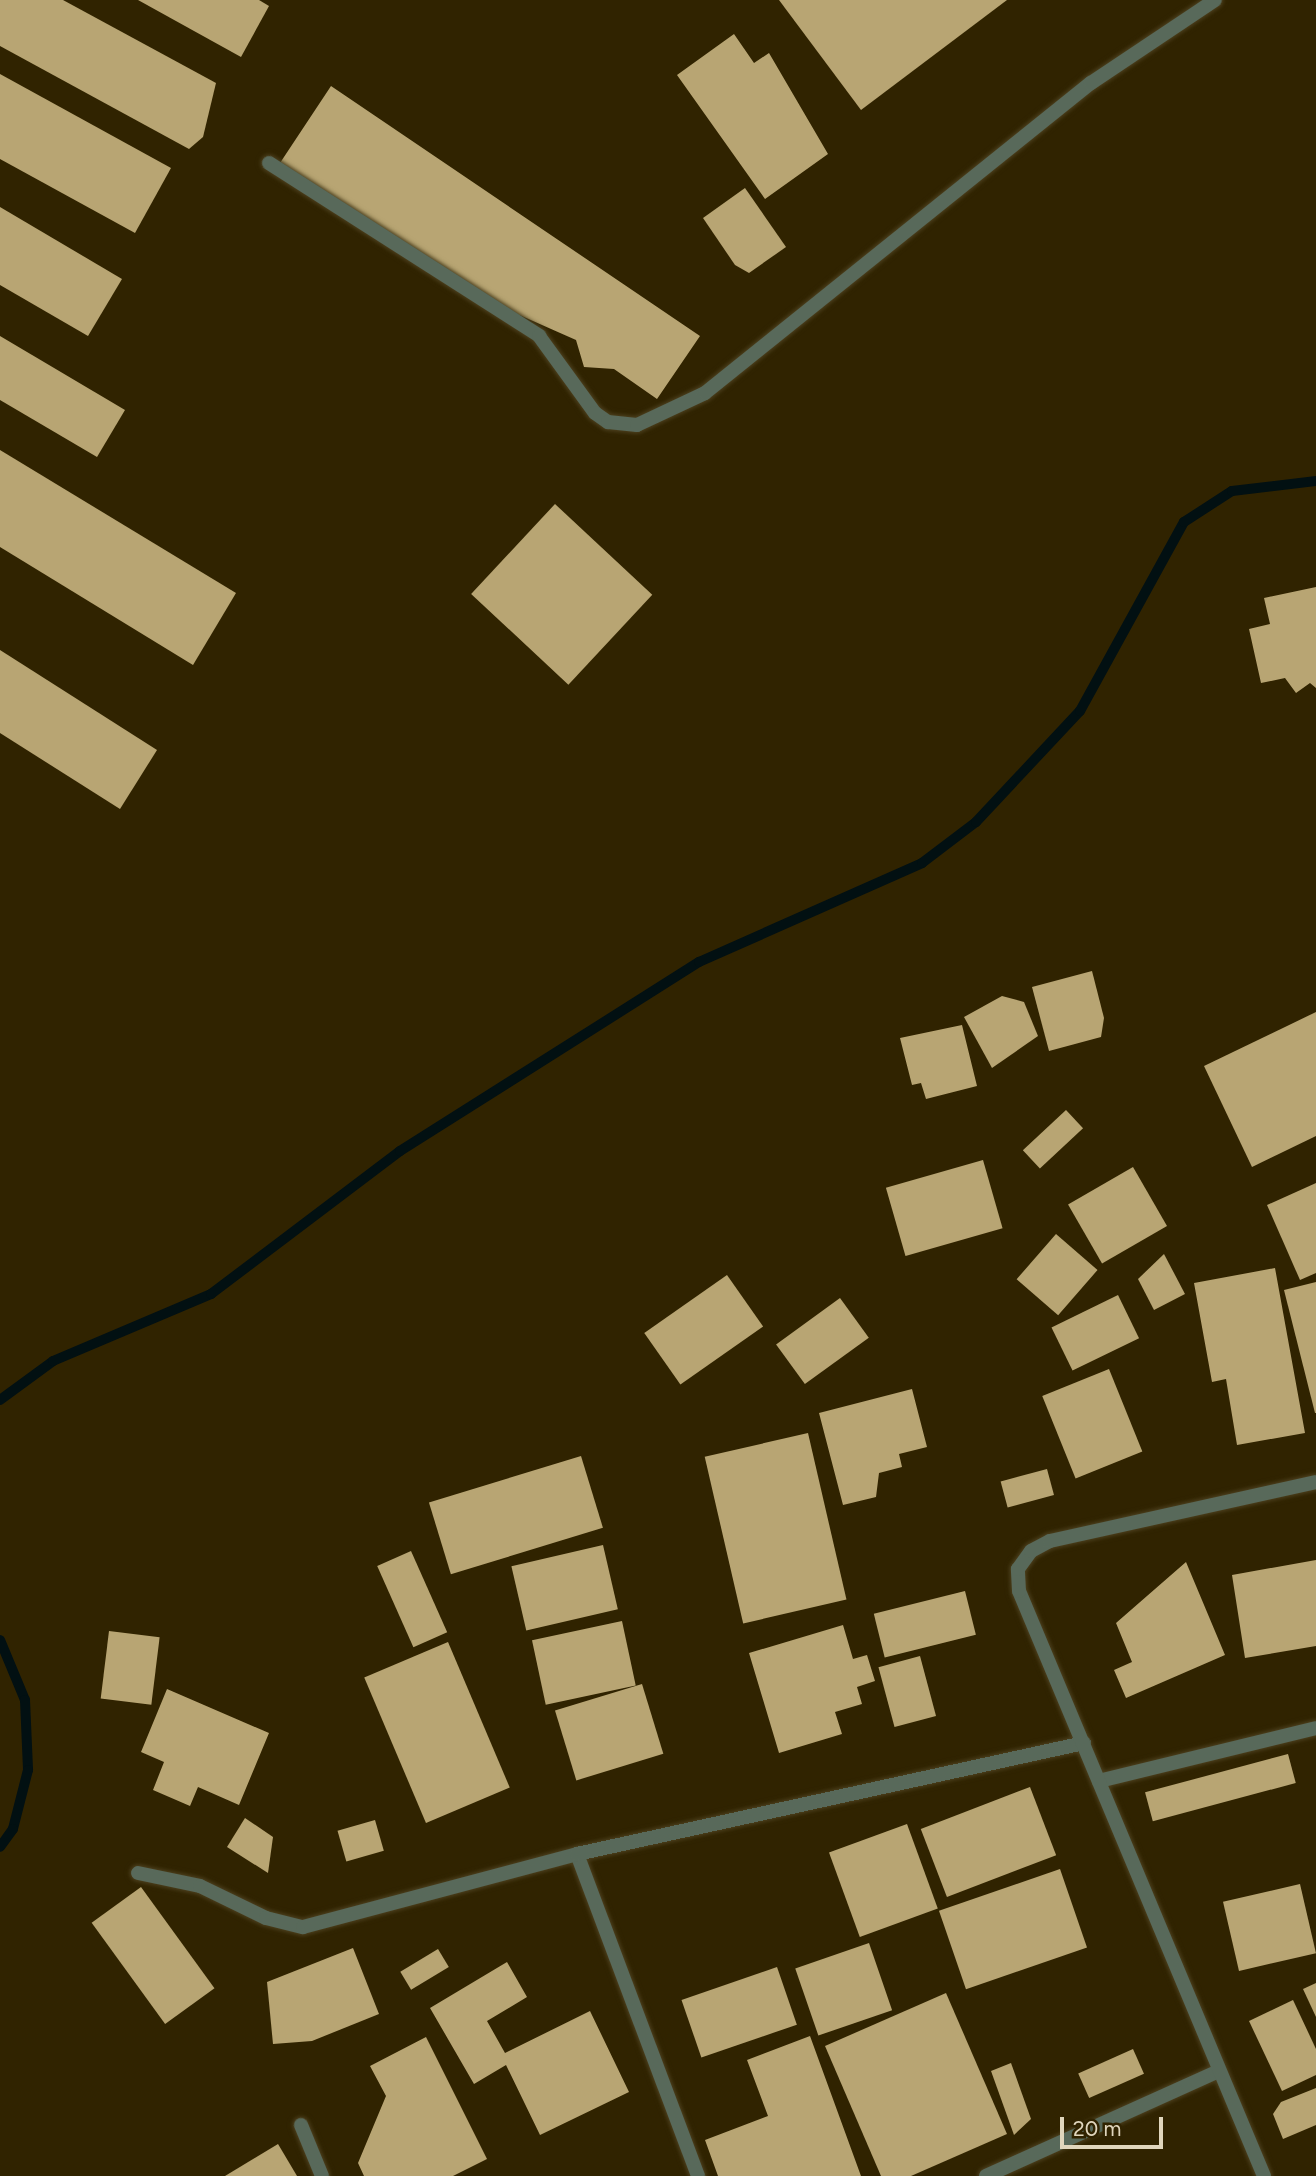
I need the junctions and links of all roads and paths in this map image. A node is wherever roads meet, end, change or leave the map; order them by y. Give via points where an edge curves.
1 (1215, 0) edge
2 (269, 163) dead end
3 (1316, 1482) edge
4 (1316, 1728) edge
5 (1084, 1743) junction
6 (1099, 1781) junction
7 (577, 1854) junction
8 (138, 1873) dead end
9 (1216, 2072) junction
10 (301, 2126) dead end
11 (322, 2176) edge
12 (698, 2176) edge
13 (985, 2176) edge
14 (1264, 2176) edge

1 - 2 street via 1091,83 705,393 637,425 608,422 595,413 539,336
3 - 5 street via 1050,1541 1031,1551 1018,1569 1019,1591
4 - 6 street
5 - 6 street
5 - 7 street
6 - 9 street
7 - 8 street via 303,1927 265,1918 200,1886
7 - 12 street
9 - 13 street
9 - 14 street
10 - 11 street

